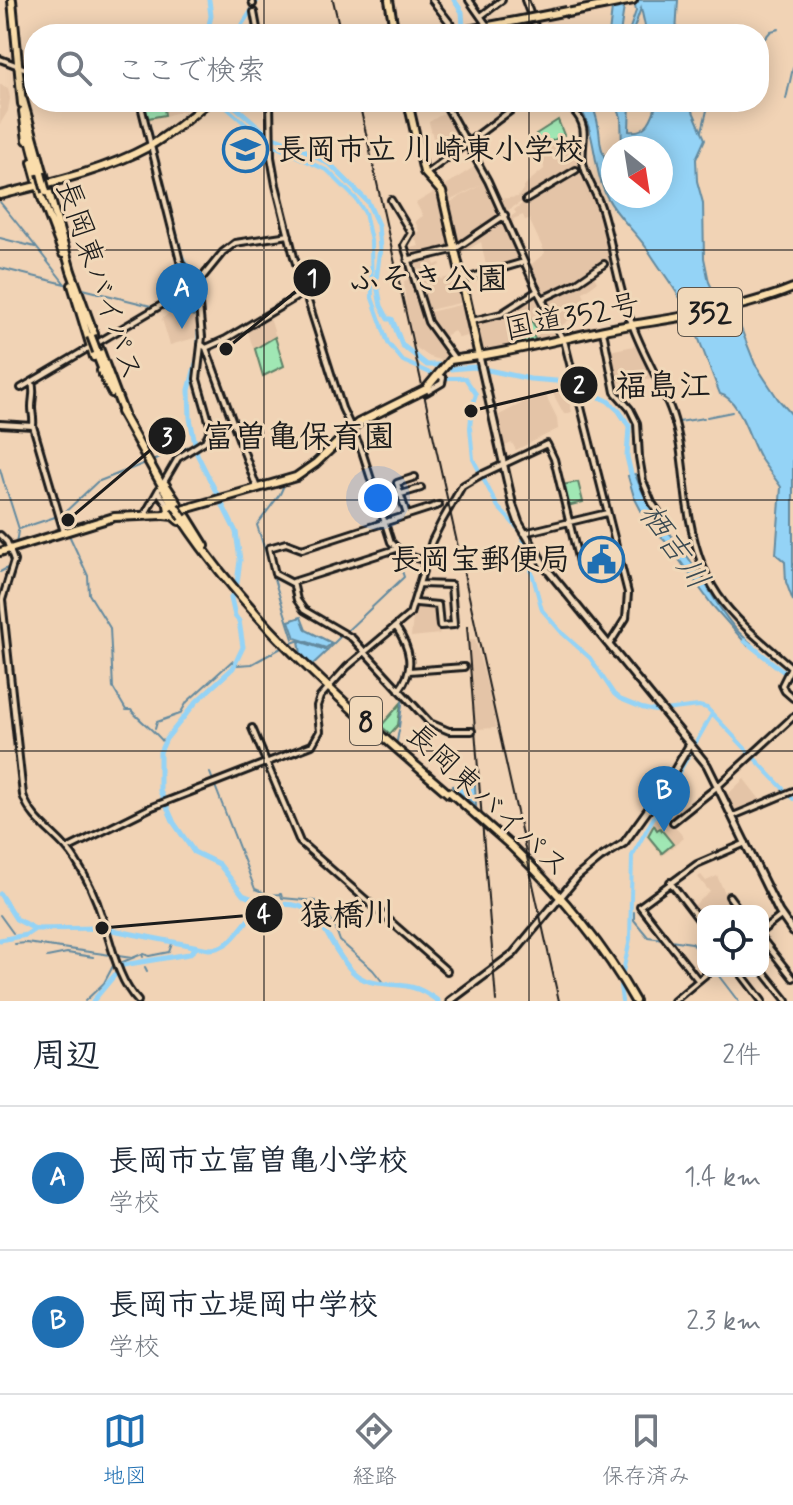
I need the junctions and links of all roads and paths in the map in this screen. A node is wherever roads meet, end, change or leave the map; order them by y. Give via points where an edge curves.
1 (13, 0) edge
2 (389, 0) edge
3 (432, 0) edge
4 (469, 0) edge
5 (502, 0) edge
6 (525, 0) edge
7 (623, 0) edge
8 (633, 0) edge
9 (254, 12) dead end
10 (569, 12) junction
11 (481, 16) junction
12 (256, 24) edge
13 (393, 24) edge
14 (451, 24) edge
15 (486, 24) edge
16 (510, 24) edge
17 (534, 24) edge
18 (0, 59) edge
19 (18, 67) junction
20 (24, 69) edge
21 (22, 96) junction
22 (24, 104) edge
23 (24, 109) edge
24 (25, 112) edge
25 (26, 112) edge
26 (142, 112) edge
27 (193, 112) edge
28 (270, 112) edge
29 (410, 112) edge
30 (450, 112) edge
31 (508, 112) edge
32 (574, 112) edge
33 (466, 142) junction
34 (150, 144) junction
35 (576, 170) dead end
36 (425, 173) junction
37 (65, 176) junction
38 (44, 182) junction
39 (2, 195) edge
40 (391, 200) dead end
41 (526, 200) dead end
42 (505, 215) junction
43 (289, 235) junction
44 (455, 249) junction
45 (404, 260) junction
46 (524, 262) junction
47 (604, 264) dead end
48 (68, 266) junction
49 (462, 280) junction
50 (194, 285) junction
51 (793, 288) edge
52 (537, 291) junction
53 (305, 292) junction
54 (542, 299) junction
55 (472, 321) junction
56 (633, 325) junction
57 (603, 331) junction
58 (563, 339) junction
59 (93, 345) junction
60 (204, 346) junction
61 (454, 358) junction
62 (480, 359) junction
63 (32, 382) junction
64 (21, 388) dead end
65 (0, 424) edge
66 (33, 426) junction
67 (351, 428) junction
68 (503, 465) junction
69 (415, 477) dead end
70 (257, 488) junction
71 (421, 488) dead end
72 (401, 494) junction
73 (378, 501) junction
74 (439, 505) dead end
75 (190, 508) junction
76 (177, 510) junction
77 (608, 513) junction
78 (407, 515) junction
79 (144, 516) junction
80 (664, 520) dead end
81 (385, 522) junction
82 (570, 523) junction
83 (64, 532) junction
84 (524, 533) junction
85 (0, 535) edge
86 (10, 549) junction
87 (396, 549) junction
88 (0, 552) edge
89 (427, 561) junction
90 (580, 566) dead end
91 (229, 581) junction
92 (292, 583) junction
93 (420, 584) junction
94 (416, 603) junction
95 (396, 627) junction
96 (609, 645) junction
97 (365, 652) junction
98 (464, 667) dead end
99 (409, 671) junction
100 (329, 686) junction
101 (399, 690) junction
102 (793, 698) edge
103 (793, 717) edge
104 (252, 728) dead end
105 (472, 731) dead end
106 (693, 747) junction
107 (269, 763) junction
108 (718, 786) junction
109 (793, 791) edge
110 (733, 816) junction
111 (673, 822) dead end
112 (746, 843) junction
113 (67, 849) junction
114 (670, 882) junction
115 (729, 896) dead end
116 (560, 897) junction
117 (736, 905) edge
118 (781, 916) junction
119 (697, 917) edge
120 (769, 925) edge
121 (793, 932) edge
122 (769, 948) edge
123 (447, 971) dead end
124 (702, 977) edge
125 (744, 977) edge
126 (768, 977) edge
127 (793, 978) edge
128 (698, 980) junction
129 (138, 1001) edge
130 (450, 1001) edge
131 (635, 1001) edge
132 (674, 1001) edge
133 (762, 1001) edge
134 (787, 1001) edge

1 - 19 main road, 長岡東バイパス
2 - 13 main road
3 - 14 street
4 - 11 street
5 - 11 street
6 - 17 street
7 - 10 main road
8 - 10 main road
9 - 12 street
10 - 16 main road, bridge
11 - 15 street
18 - 19 street
19 - 20 street
19 - 21 main road, 長岡東バイパス
21 - 22 main road, 長岡東バイパス
21 - 23 main road
24 - 38 main road via 33,165
25 - 38 main road, 長岡東バイパス
26 - 34 street
27 - 34 main road
28 - 43 street via 273,170
29 - 36 main road, 国道352号
30 - 33 street
31 - 33 street
32 - 56 street via 583,124 584,167 601,207
33 - 36 street
33 - 42 street
34 - 37 main road
34 - 50 street via 180,261
35 - 41 street
36 - 44 main road, 国道352号 via 441,189
37 - 38 main road
37 - 38 main road
37 - 38 main road
38 - 39 main road
38 - 39 main road
38 - 48 main road, 長岡東バイパス / 8
38 - 48 main road, 長岡東バイパス / 8
38 - 48 main road, 8 via 44,202
40 - 45 street via 411,234 404,244
42 - 44 street
42 - 46 street
43 - 50 street via 235,243
43 - 53 street
44 - 45 main road
44 - 49 main road, 国道352号
45 - 61 street via 428,322
46 - 49 street
46 - 52 street
47 - 54 street
48 - 59 main road, 長岡東バイパス / 8
49 - 55 main road, 国道352号
50 - 59 street
50 - 60 street
51 - 56 main road, 国道352号 / 352 via 763,300
52 - 54 street
52 - 55 street via 501,314
53 - 60 street via 226,339
53 - 67 street
54 - 58 street
55 - 62 main road, 国道352号
56 - 57 main road, 国道352号 / 352
56 - 102 street via 675,424 688,513 705,575 735,619 791,670 784,690
57 - 58 main road, 国道352号 / 352
57 - 80 street via 615,392 637,423 643,481
58 - 62 main road, 国道352号 / 352
58 - 77 street
59 - 63 street
59 - 76 main road, 長岡東バイパス / 8 via 122,412
60 - 70 street
60 - 76 street via 197,379 211,428 208,437 178,458 165,481
61 - 62 main road
61 - 67 main road, bridge via 426,391
62 - 68 main road
63 - 64 street
63 - 66 street
65 - 66 street
66 - 83 street
67 - 70 main road via 302,474
67 - 73 street
68 - 82 street via 547,444
68 - 84 main road
68 - 89 street via 459,490
69 - 72 street via 397,483
70 - 75 main road
71 - 72 street
72 - 73 street
72 - 78 street
73 - 81 street
74 - 78 street
75 - 76 main road
75 - 76 main road
76 - 79 main road
76 - 79 street via 159,490
76 - 91 main road, 長岡東バイパス / 8
76 - 91 main road, 長岡東バイパス / 8
77 - 82 street
77 - 96 street via 629,604
78 - 81 street
79 - 83 main road via 120,515
81 - 87 street
81 - 92 street via 301,549 286,543 269,549 275,574
82 - 84 street
82 - 90 street
83 - 86 main road
84 - 96 main road
85 - 86 street
86 - 88 main road
86 - 113 street via 14,562 2,604 21,790 34,818
87 - 89 street
87 - 92 street
89 - 93 street
91 - 100 main road, 長岡東バイパス / 8
92 - 97 street via 304,610 344,631
93 - 94 street
93 - 94 street via 451,585 454,625 440,626 438,605
94 - 95 street
95 - 97 street
95 - 99 street via 410,652
96 - 106 main road
97 - 100 street
97 - 101 street
98 - 99 street
99 - 101 street
100 - 107 street via 317,703 321,725 315,742
100 - 116 main road, 長岡東バイパス / 8, bridge
101 - 105 street via 436,727
103 - 108 street
104 - 107 street
106 - 108 main road
106 - 116 main road via 624,843 590,866
107 - 113 street via 160,804
107 - 123 street via 300,842
108 - 110 main road
108 - 111 street
109 - 110 street
110 - 112 main road
112 - 114 street
112 - 118 main road
113 - 129 street via 89,885 128,990
114 - 119 street
114 - 128 street via 640,906
115 - 117 street
116 - 130 main road via 513,954
116 - 131 main road, 長岡東バイパス / 8
118 - 120 street
118 - 121 main road
122 - 127 street
124 - 128 street
125 - 133 street
126 - 134 street
128 - 132 street

